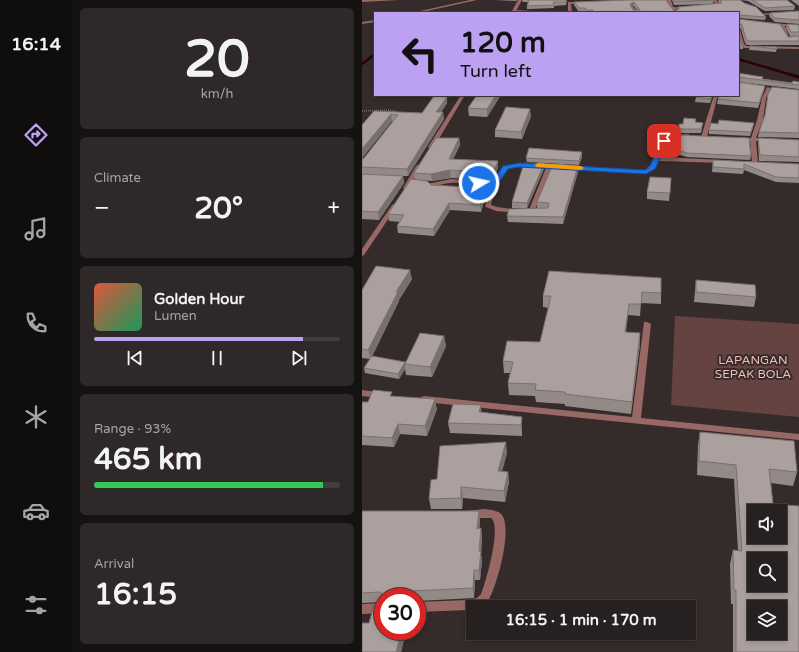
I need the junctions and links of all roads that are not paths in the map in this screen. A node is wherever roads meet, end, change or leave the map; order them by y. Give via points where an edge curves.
1 (387, 0) edge
2 (397, 0) edge
3 (476, 0) edge
4 (520, 0) edge
5 (669, 0) edge
6 (714, 0) edge
7 (362, 1) edge
8 (569, 2) edge
9 (590, 3) edge
10 (710, 7) edge
11 (633, 8) edge
12 (672, 8) junction
13 (691, 8) edge
14 (757, 8) edge
15 (798, 10) edge
16 (418, 12) edge
17 (514, 12) edge
18 (570, 12) edge
19 (635, 12) edge
20 (674, 12) edge
21 (762, 14) junction
22 (374, 21) edge
23 (362, 24) edge
24 (767, 24) edge
25 (774, 25) junction
26 (782, 25) junction
27 (799, 26) edge
28 (739, 33) edge
29 (788, 38) junction
30 (799, 38) edge
31 (792, 47) junction
32 (799, 48) edge
33 (761, 87) edge
34 (462, 96) edge
35 (716, 96) edge
36 (704, 137) junction
37 (712, 138) edge
38 (734, 139) edge
39 (753, 140) junction
40 (776, 141) edge
41 (426, 155) edge
42 (657, 159) junction
43 (422, 162) edge
44 (730, 162) edge
45 (762, 164) edge
46 (550, 166) junction
47 (407, 182) junction
48 (494, 184) junction
49 (443, 189) edge
50 (403, 192) edge
51 (399, 198) edge
52 (530, 212) junction
53 (539, 212) edge
54 (362, 254) edge
55 (647, 324) dead end
56 (362, 393) edge
57 (393, 396) edge
58 (417, 399) edge
59 (636, 421) junction
60 (799, 437) edge
61 (456, 514) edge
62 (426, 607) edge
63 (362, 608) edge
64 (374, 608) edge

1 - 2 street
1 - 7 street
3 - 16 street
4 - 17 street
5 - 12 street
6 - 10 street via 720,5
8 - 9 street
8 - 18 street
11 - 19 street
12 - 13 street
12 - 20 street
14 - 21 street
15 - 21 street
21 - 25 street
22 - 23 street
24 - 25 street
25 - 26 street
26 - 27 street
26 - 29 street
28 - 31 street via 742,45 746,47
29 - 30 street
29 - 31 street
31 - 32 street
33 - 39 street via 771,89 764,98
34 - 41 street
35 - 36 street
36 - 37 street
36 - 42 street via 670,137 664,141
38 - 39 street
39 - 40 street
39 - 45 street via 752,163
42 - 44 street
42 - 46 street via 652,169 646,172
43 - 47 street
46 - 48 street via 512,166 506,168
46 - 52 street
47 - 48 street via 432,185 451,181
47 - 49 street
47 - 50 street
48 - 52 street via 488,192 490,208
51 - 54 street
52 - 53 street
55 - 59 street
56 - 57 street
58 - 59 street
59 - 60 street
61 - 62 street via 494,514 499,518 501,528 493,576 485,599 481,603
63 - 64 street

